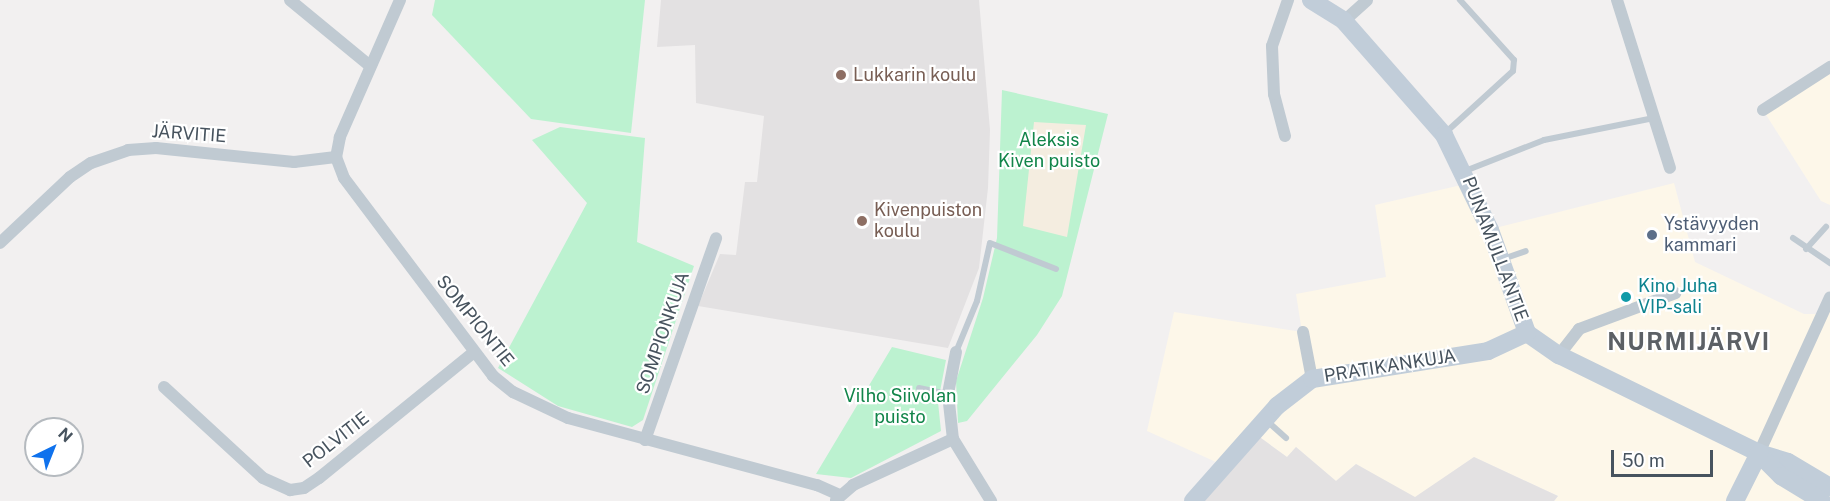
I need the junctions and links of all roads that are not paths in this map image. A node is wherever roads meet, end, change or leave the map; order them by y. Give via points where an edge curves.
1 (290, 0) edge
2 (400, 0) edge
3 (1288, 0) edge
4 (1311, 0) edge
5 (1460, 0) edge
6 (1617, 0) edge
7 (1364, 1) edge
8 (1344, 21) junction
9 (370, 66) junction
10 (1830, 68) edge
11 (1763, 110) dead end
12 (1654, 117) junction
13 (1444, 135) junction
14 (1285, 136) dead end
15 (336, 157) junction
16 (1670, 168) dead end
17 (1465, 171) junction
18 (1826, 227) dead end
19 (716, 238) dead end
20 (1793, 238) dead end
21 (0, 243) edge
22 (1806, 249) junction
23 (1526, 251) dead end
24 (1502, 259) junction
25 (1830, 263) edge
26 (1056, 269) dead end
27 (1676, 293) dead end
28 (1830, 297) edge
29 (1303, 333) dead end
30 (1527, 333) junction
31 (956, 352) joint
32 (473, 353) junction
33 (1560, 354) junction
34 (1312, 379) junction
35 (164, 387) dead end
36 (919, 388) dead end
37 (948, 394) junction
38 (1265, 420) junction
39 (1286, 438) dead end
40 (953, 439) junction
41 (645, 440) junction
42 (1759, 453) junction
43 (1830, 487) edge
44 (837, 498) edge
45 (991, 501) edge
46 (1193, 501) edge
47 (1735, 501) edge
48 (1822, 501) edge

1 - 9 street
2 - 9 street
3 - 14 street via 1272,46 1274,94
4 - 8 street, PUNAMULLANTIE
5 - 13 lane via 1514,60 1513,71
6 - 12 street
7 - 8 street
8 - 13 street, PUNAMULLANTIE
9 - 15 street via 340,137
10 - 11 street
12 - 16 street
12 - 17 lane via 1544,141
13 - 17 street, PUNAMULLANTIE
15 - 21 street, JÄRVITIE via 294,162 156,148 128,150 92,163 70,177
15 - 32 street, SOMPIONTIE via 344,178
17 - 24 street, PUNAMULLANTIE
18 - 22 lane
19 - 41 street, SOMPIONKUJA
20 - 22 lane
22 - 25 lane
23 - 24 lane
24 - 30 street, PUNAMULLANTIE
26 - 31 lane via 990,243 977,301
27 - 33 street via 1579,329
28 - 42 street
29 - 34 street
30 - 33 street, PUNAMULLANTIE
30 - 34 street, PRATIKANKUJA via 1488,351
31 - 37 street
32 - 35 street, POLVITIE via 319,478 304,488 290,490 263,478
32 - 41 street, SOMPIONTIE via 513,392 543,408
33 - 42 street, PUNAMULLANTIE
34 - 38 street, PRATIKANKUJA via 1294,390
36 - 37 lane
37 - 40 street
38 - 39 lane
38 - 46 street, PRATIKANKUJA
40 - 44 street
40 - 45 street
41 - 44 street, SOMPIONTIE via 817,484
42 - 43 street, PUNAMULLANTIE via 1788,462
42 - 47 street
42 - 48 street, PUNAMULLANTIE via 1781,476

